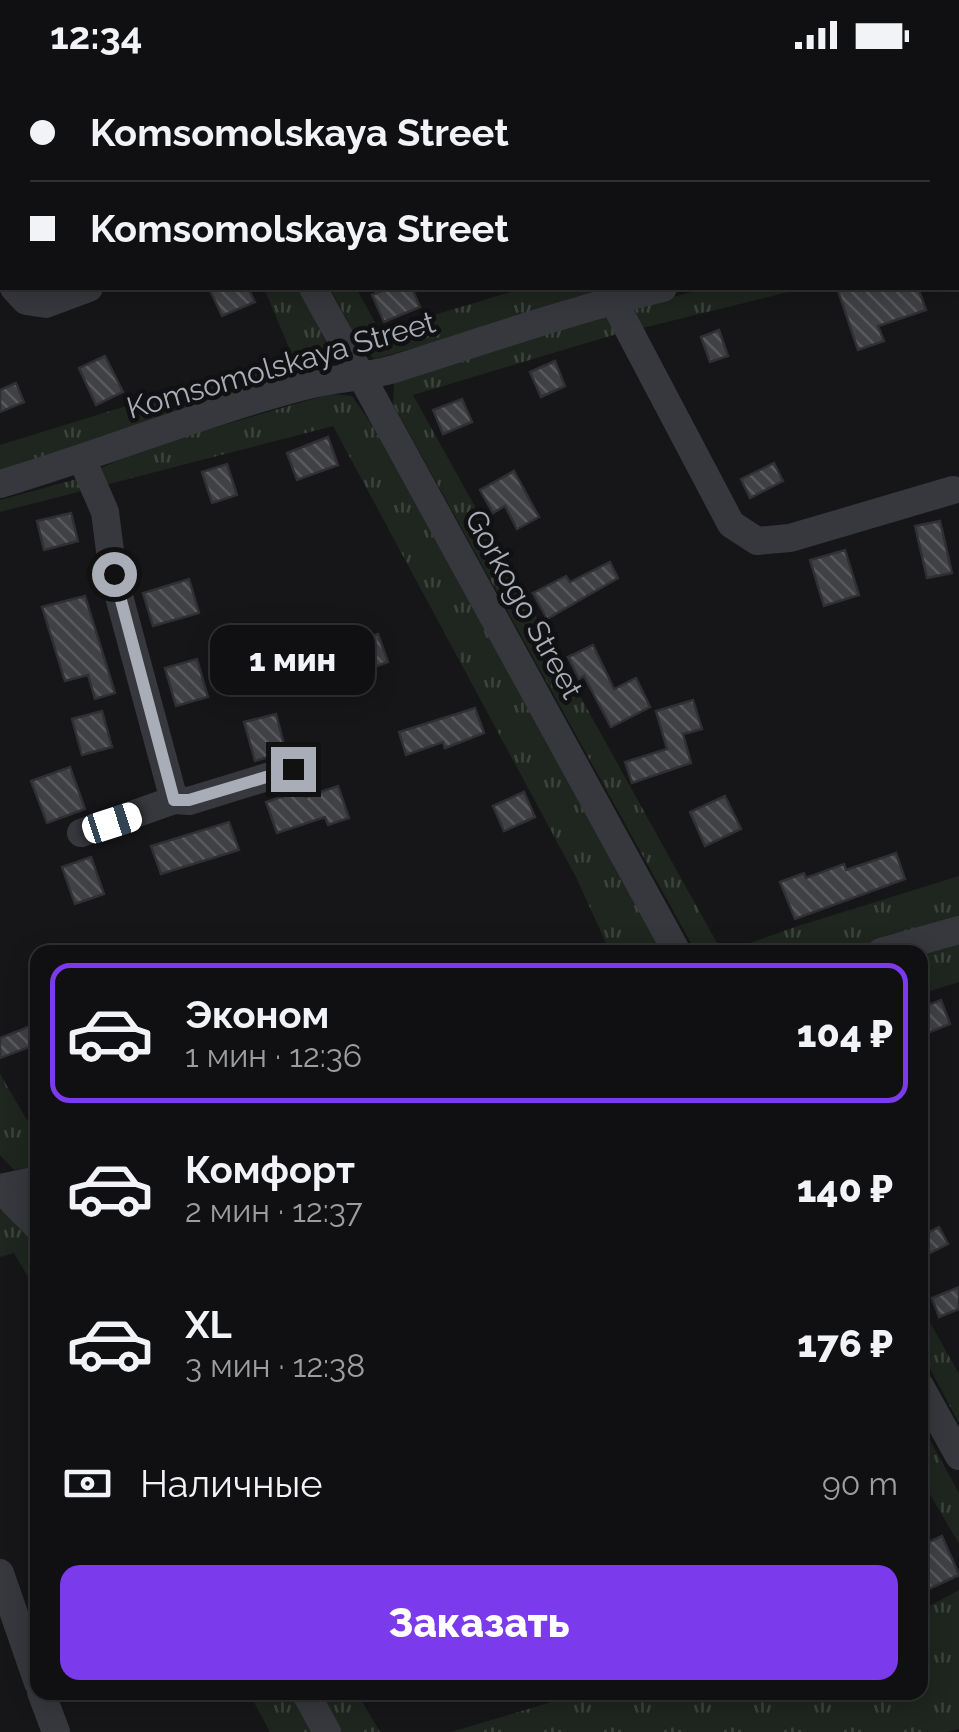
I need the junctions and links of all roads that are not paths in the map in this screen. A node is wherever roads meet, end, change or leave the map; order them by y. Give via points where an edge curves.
1 (16, 290) edge
2 (84, 290) edge
3 (314, 290) edge
4 (655, 290) edge
5 (613, 300) junction
6 (364, 378) junction
7 (82, 459) junction
8 (0, 484) edge
9 (953, 490) dead end
10 (293, 769) dead end
11 (174, 800) junction
12 (81, 833) dead end
13 (959, 930) edge
14 (674, 945) edge
15 (906, 945) edge
16 (30, 1182) edge
17 (0, 1189) edge
18 (30, 1219) edge
19 (928, 1396) edge
20 (950, 1422) edge
21 (959, 1456) edge
22 (0, 1573) edge
23 (30, 1661) edge
24 (43, 1700) edge
25 (309, 1700) edge
26 (56, 1732) edge
27 (327, 1732) edge

1 - 2 street via 26,301 46,304
3 - 6 street, Gorkogo Street
4 - 5 street, Komsomolskaya Street
5 - 6 street, Komsomolskaya Street
5 - 9 street via 731,524 758,541 790,538
6 - 7 street, Komsomolskaya Street via 315,383
6 - 14 street, Gorkogo Street
7 - 8 street, Komsomolskaya Street
7 - 11 street via 104,512
10 - 11 street
11 - 12 street
13 - 15 street
16 - 17 street
17 - 18 street
19 - 20 street
20 - 21 street
22 - 23 street
24 - 26 street
25 - 27 street

